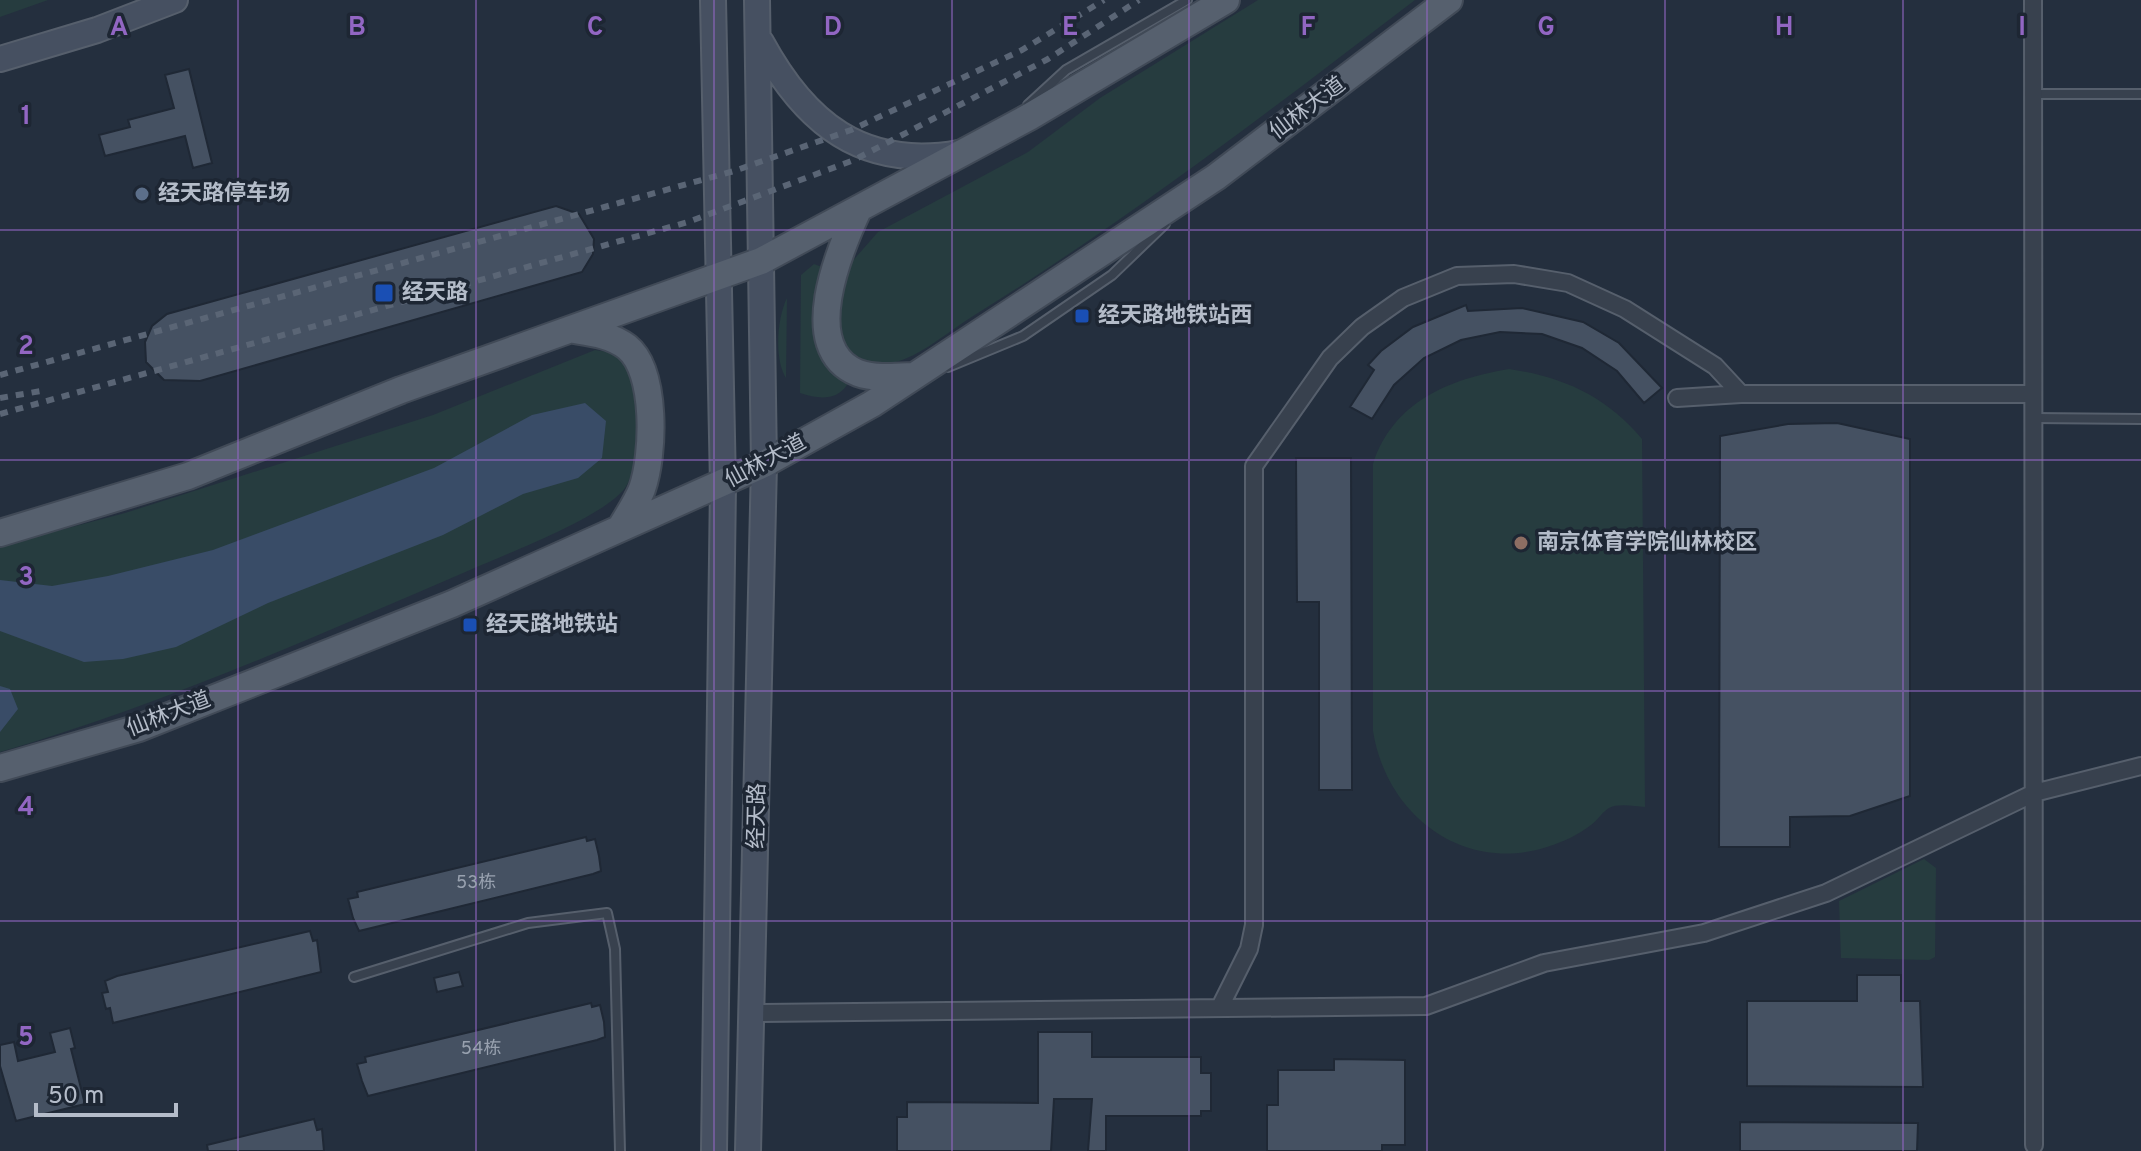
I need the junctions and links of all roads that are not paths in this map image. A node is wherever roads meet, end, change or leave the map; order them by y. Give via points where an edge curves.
1 (175, 0) edge
2 (713, 0) edge
3 (757, 0) edge
4 (1187, 0) edge
5 (1226, 0) edge
6 (1449, 0) edge
7 (2033, 0) edge
8 (758, 36) junction
9 (0, 59) edge
10 (2033, 94) junction
11 (2141, 94) edge
12 (997, 134) junction
13 (965, 152) junction
14 (1216, 177) junction
15 (858, 210) junction
16 (761, 261) junction
17 (718, 278) junction
18 (570, 329) junction
19 (913, 376) junction
20 (1741, 394) junction
21 (2033, 394) junction
22 (1677, 398) dead end
23 (872, 404) junction
24 (2033, 418) junction
25 (2141, 419) edge
26 (764, 464) junction
27 (723, 485) junction
28 (621, 527) junction
29 (0, 533) edge
30 (2141, 766) edge
31 (0, 768) edge
32 (2034, 793) junction
33 (354, 977) dead end
34 (1220, 1007) junction
35 (754, 1013) junction
36 (2034, 1145) dead end
37 (620, 1151) edge
38 (714, 1151) edge
39 (748, 1151) edge

1 - 9 main road
2 - 17 main road, 经天路
3 - 8 main road, 经天路
4 - 12 lane via 1066,70
5 - 12 main road
6 - 14 main road, 仙林大道
7 - 10 street
8 - 13 main road via 804,108 828,128 881,152
8 - 16 main road, 经天路
10 - 11 lane
10 - 21 street
12 - 13 main road
13 - 15 main road
14 - 19 main road, 仙林大道
14 - 23 lane via 1112,275 1023,336
15 - 16 main road
15 - 19 main road via 831,276 831,341 856,372
16 - 17 main road
16 - 26 main road, 经天路
17 - 18 main road
17 - 27 main road, 经天路
18 - 28 main road via 602,334 628,348 644,369 648,452 642,489
18 - 29 main road via 188,476
19 - 23 main road, 仙林大道
20 - 21 street
20 - 22 street
20 - 34 street via 1715,366 1625,309 1568,283 1514,274 1457,276 1403,298 1330,358 1254,466 1254,925 1249,949
21 - 24 street
23 - 26 main road, 仙林大道
24 - 25 lane
24 - 32 street
26 - 27 main road, 仙林大道
26 - 35 main road, 经天路
27 - 28 main road, 仙林大道
27 - 38 main road, 经天路
28 - 31 main road, 仙林大道 via 452,604 139,728
30 - 32 street
32 - 34 street via 1826,893 1704,933 1544,963 1426,1006
32 - 36 street
33 - 37 lane via 528,923 607,913 615,949
34 - 35 street
35 - 39 main road, 经天路

